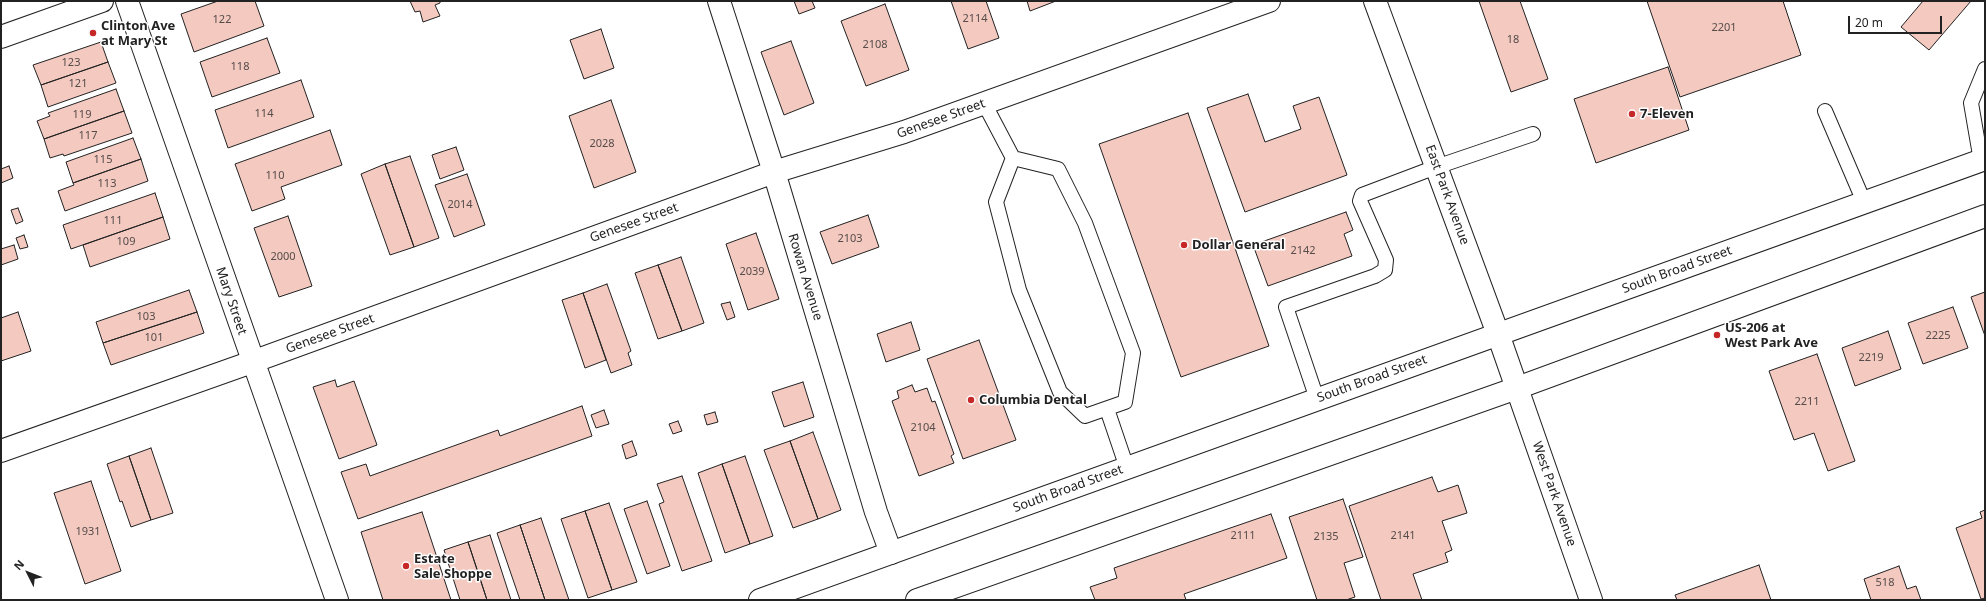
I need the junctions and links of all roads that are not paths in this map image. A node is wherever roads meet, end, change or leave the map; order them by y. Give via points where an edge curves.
1 (102, 1) edge
2 (127, 1) edge
3 (719, 1) edge
4 (1269, 1) edge
5 (1375, 1) edge
6 (1, 37) edge
7 (1985, 69) edge
8 (984, 103) junction
9 (1825, 111) dead end
10 (1533, 134) dead end
11 (1012, 158) junction
12 (1983, 160) edge
13 (1436, 167) junction
14 (774, 172) junction
15 (1864, 202) junction
16 (1985, 216) edge
17 (1498, 334) junction
18 (252, 362) junction
19 (1517, 388) junction
20 (1318, 399) junction
21 (1107, 409) junction
22 (1, 452) edge
23 (1127, 468) junction
24 (891, 553) junction
25 (337, 600) edge
26 (760, 600) edge
27 (918, 600) edge
28 (1591, 600) edge

1 - 6 street
2 - 18 street, Mary Street
3 - 14 street, Rowan Avenue
4 - 8 street, Genesee Street
5 - 13 street, East Park Avenue
7 - 12 lane via 1970,103
8 - 11 lane
8 - 14 street, Genesee Street via 904,132
9 - 15 lane
10 - 13 lane
11 - 21 lane via 996,202 1019,290 1060,392 1085,416
11 - 21 lane via 1058,169 1085,223 1133,353 1125,402
12 - 15 street, South Broad Street
13 - 17 street, East Park Avenue
13 - 20 lane via 1362,195 1360,201 1386,260 1385,270 1375,276 1286,306
14 - 18 street, Genesee Street
14 - 24 street, Rowan Avenue via 876,512
15 - 17 street, South Broad Street
16 - 19 street
17 - 19 street, East Park Avenue
17 - 20 street, South Broad Street
18 - 22 street, Genesee Street
18 - 25 street, Mary Street
19 - 27 street
19 - 28 street, West Park Avenue
20 - 23 street, South Broad Street
21 - 23 lane
23 - 24 street, South Broad Street
24 - 26 street, South Broad Street

